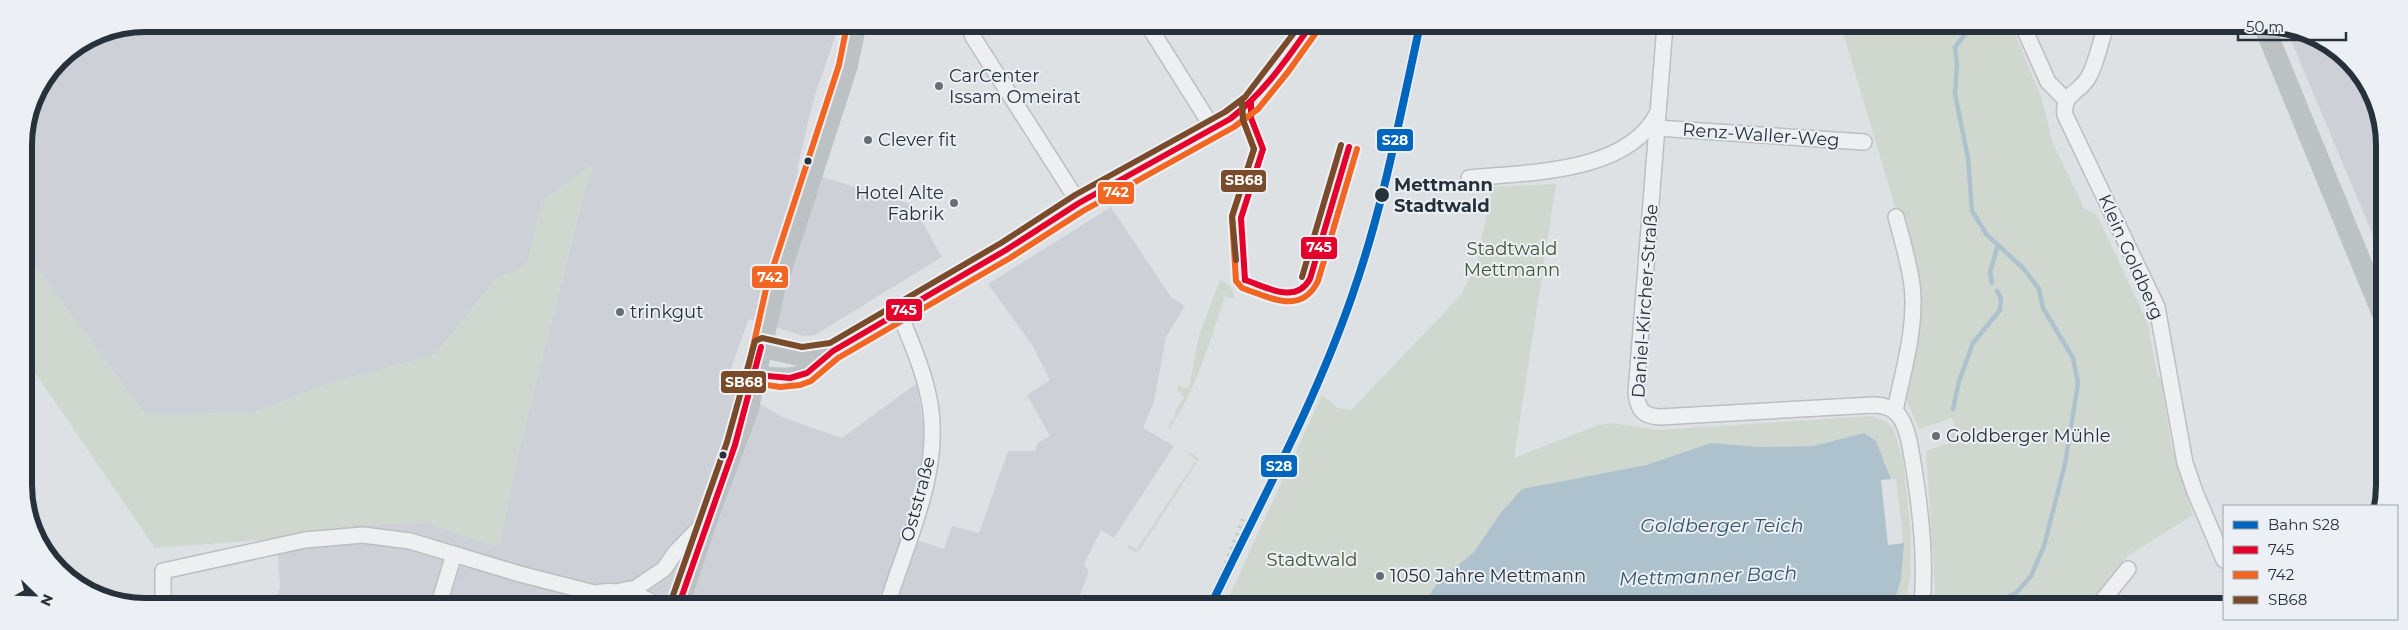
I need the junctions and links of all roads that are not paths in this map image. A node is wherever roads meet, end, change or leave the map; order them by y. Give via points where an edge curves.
1 (854, 32) edge
2 (972, 32) edge
3 (1152, 32) edge
4 (1307, 32) edge
5 (1664, 32) edge
6 (2026, 32) edge
7 (2104, 32) edge
8 (2267, 33) edge
9 (2066, 100) junction
10 (1657, 120) junction
11 (1214, 130) junction
12 (1864, 142) dead end
13 (1469, 178) dead end
14 (1079, 204) junction
15 (1896, 217) dead end
16 (2376, 298) edge
17 (899, 312) junction
18 (762, 347) junction
19 (833, 351) junction
20 (756, 375) junction
21 (1895, 411) junction
22 (707, 520) junction
23 (454, 554) junction
24 (2223, 558) edge
25 (2128, 570) dead end
26 (620, 591) junction
27 (594, 593) junction
28 (1922, 597) edge
29 (2105, 597) edge
30 (163, 598) edge
31 (441, 598) edge
32 (599, 598) edge
33 (638, 598) edge
34 (681, 598) edge
35 (889, 598) edge

1 - 18 main road via 847,67 774,292
2 - 14 street
3 - 11 street
4 - 11 main road via 1251,103
5 - 10 street
6 - 9 street via 2048,82
7 - 9 street via 2089,76
8 - 16 main road
9 - 24 street, Klein Goldberg via 2064,112 2068,125 2157,307 2185,463
10 - 12 street, Renz-Waller-Weg
10 - 13 street via 1641,135 1608,155 1585,164
10 - 21 street, Daniel-Kircher-Straße via 1636,393 1641,411 1647,416 1660,417 1873,406 1885,406
11 - 14 main road
14 - 17 main road
15 - 21 street via 1912,284 1913,306
17 - 19 main road
17 - 35 street, Oststraße via 923,372 933,428 926,486
18 - 19 main road via 802,356
18 - 20 main road
19 - 20 main road via 821,364 797,377 781,380
20 - 22 main road via 742,428
21 - 28 street via 1909,443 1920,508 1924,550
22 - 26 street via 674,553 664,569 636,588
22 - 34 main road
23 - 27 street
23 - 30 street via 410,541 364,535 304,540 164,571
23 - 31 street
25 - 29 street
26 - 27 street
26 - 33 street
27 - 32 street

